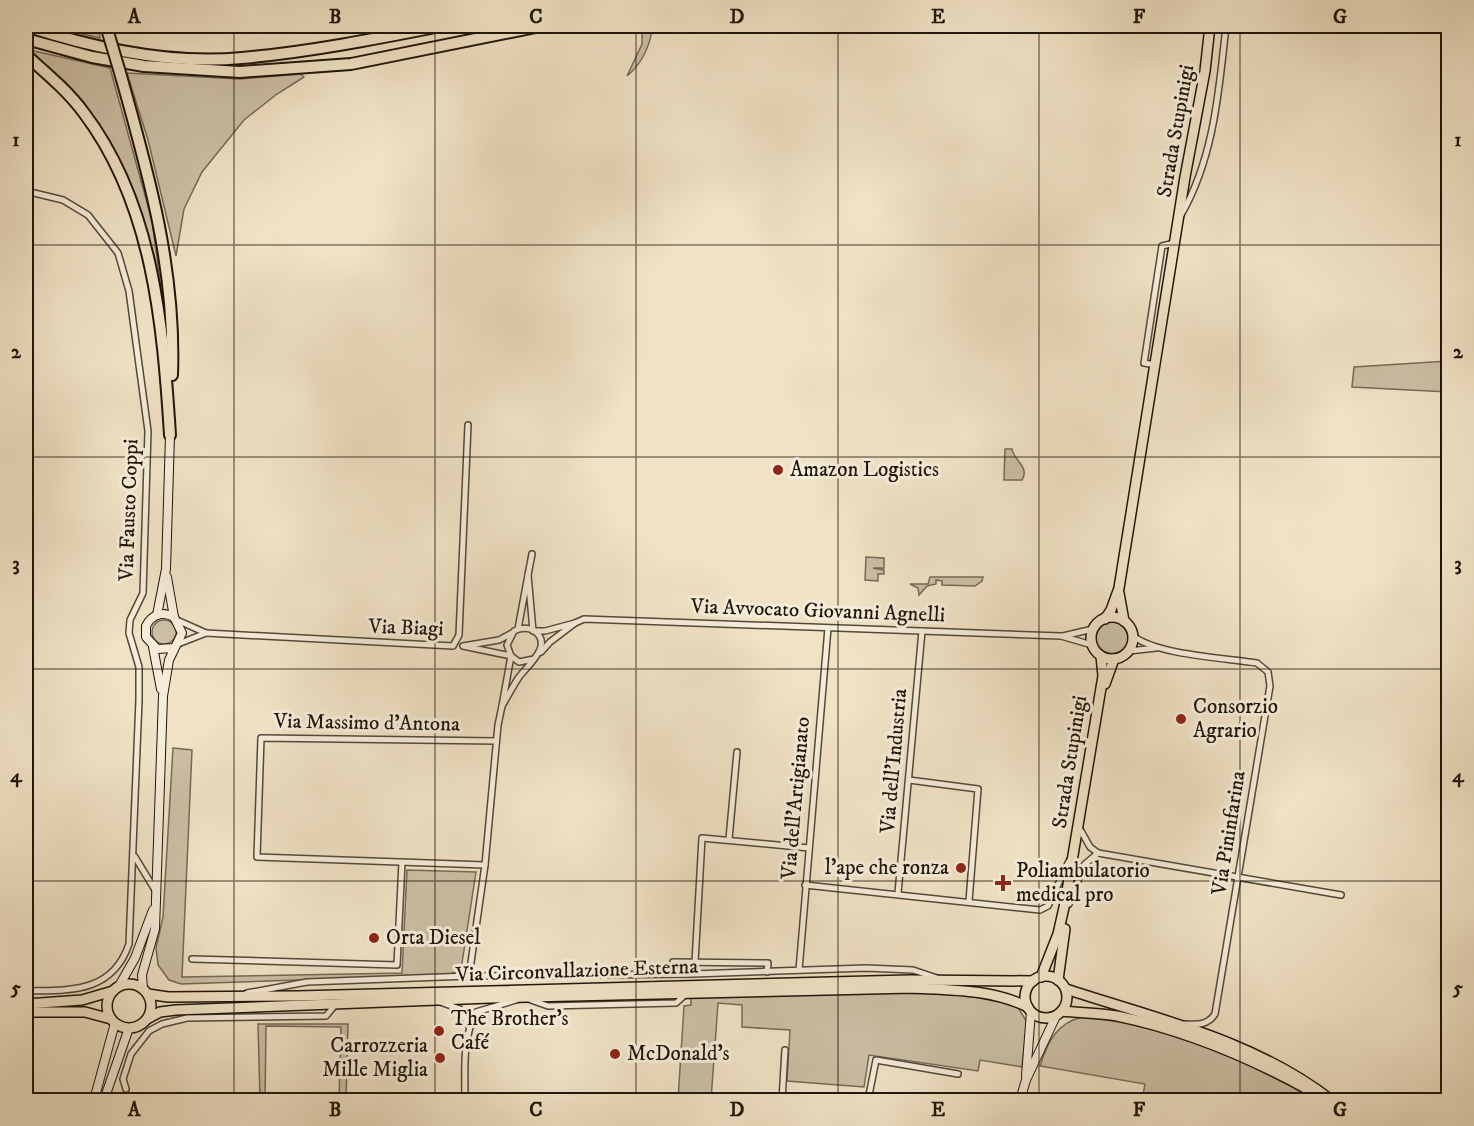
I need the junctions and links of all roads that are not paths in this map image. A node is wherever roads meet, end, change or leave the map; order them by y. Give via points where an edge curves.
1 (26, 26) edge
2 (207, 26) edge
3 (255, 26) edge
4 (441, 26) edge
5 (541, 26) edge
6 (1210, 26) edge
7 (1226, 26) edge
8 (107, 27) edge
9 (26, 39) edge
10 (26, 55) edge
11 (26, 191) edge
12 (1179, 218) junction
13 (468, 424) dead end
14 (170, 435) junction
15 (531, 554) dead end
16 (166, 569) junction
17 (528, 575) junction
18 (1119, 588) junction
19 (157, 615) junction
20 (177, 619) junction
21 (1105, 619) junction
22 (1124, 621) junction
23 (575, 623) junction
24 (828, 628) junction
25 (518, 629) junction
26 (1094, 629) junction
27 (533, 630) junction
28 (922, 631) junction
29 (207, 633) junction
30 (512, 633) junction
31 (1061, 636) junction
32 (1133, 636) junction
33 (1092, 645) junction
34 (175, 646) junction
35 (453, 646) junction
36 (463, 646) junction
37 (153, 647) junction
38 (1161, 648) junction
39 (1129, 651) junction
40 (511, 656) junction
41 (1101, 656) junction
42 (536, 657) junction
43 (1114, 659) junction
44 (163, 696) junction
45 (502, 706) junction
46 (496, 741) junction
47 (737, 752) dead end
48 (909, 780) junction
49 (1081, 831) junction
50 (729, 839) junction
51 (809, 848) junction
52 (1074, 850) junction
53 (1098, 853) junction
54 (134, 856) junction
55 (402, 862) junction
56 (484, 865) junction
57 (1238, 877) junction
58 (805, 885) junction
59 (156, 891) junction
60 (898, 893) junction
61 (1341, 895) dead end
62 (969, 901) junction
63 (1069, 904) junction
64 (155, 906) junction
65 (192, 959) dead end
66 (695, 962) junction
67 (799, 970) junction
68 (767, 972) junction
69 (673, 974) junction
70 (469, 976) junction
71 (1037, 979) junction
72 (1058, 980) junction
73 (947, 981) junction
74 (116, 988) junction
75 (1065, 990) junction
76 (26, 991) edge
77 (146, 992) junction
78 (208, 997) junction
79 (523, 998) junction
80 (435, 1000) junction
81 (26, 1004) edge
82 (336, 1004) junction
83 (1029, 1010) junction
84 (26, 1012) edge
85 (1059, 1014) junction
86 (147, 1019) junction
87 (113, 1021) junction
88 (1180, 1024) junction
89 (469, 1026) junction
90 (129, 1028) junction
91 (785, 1050) dead end
92 (958, 1074) dead end
93 (1026, 1080) junction
94 (126, 1089) dead end
95 (94, 1101) edge
96 (104, 1101) edge
97 (465, 1101) edge
98 (782, 1101) edge
99 (868, 1101) edge
100 (1020, 1101) edge
101 (1330, 1101) edge

1 - 4 highway via 95,46 144,54 240,58 343,45
2 - 3 street
5 - 9 highway via 351,64 240,72 144,66
6 - 12 main road, Strada Stupinigi
7 - 12 street via 1205,163
8 - 14 highway, bridge via 159,219 174,345
10 - 14 highway via 84,113 117,166 135,210 165,348
11 - 54 street, Via Fausto Coppi via 63,200 88,215 118,254 129,291 148,431 143,593 130,620 129,633 139,667
12 - 18 main road, Strada Stupinigi
13 - 35 street, Via Biagi via 459,635
14 - 16 street
15 - 17 street
16 - 19 street
16 - 20 street
17 - 25 street
17 - 27 street
18 - 21 main road, Strada Stupinigi
18 - 22 main road, Strada Stupinigi
19 - 20 street via 164,613
19 - 37 street via 148,622 146,631
20 - 29 street, Via Biagi
20 - 34 street via 182,633
21 - 22 main road
21 - 26 main road, Strada Stupinigi
22 - 32 main road, Strada Stupinigi
23 - 24 street, Via Avvocato Giovanni Agnelli via 584,619
23 - 27 street, Via Avvocato Giovanni Agnelli via 546,631
23 - 42 street
24 - 28 street, Via Avvocato Giovanni Agnelli
24 - 51 street, Via dell'Artigianato
25 - 27 street
25 - 30 street
26 - 31 street, Via Avvocato Giovanni Agnelli
26 - 33 main road
27 - 42 street via 540,639
28 - 31 street, Via Avvocato Giovanni Agnelli
28 - 48 street, Via dell'Industria
29 - 34 street, Via Biagi
29 - 35 street, Via Biagi
30 - 36 street via 493,642
30 - 40 street via 507,645
31 - 33 street, Via Avvocato Giovanni Agnelli
32 - 38 street, Via Pininfarina
32 - 39 main road
33 - 41 main road
34 - 37 street via 162,650
34 - 44 street
35 - 36 street
36 - 40 street
37 - 44 street
38 - 39 street, Via Pininfarina
38 - 57 street, Via Pininfarina via 1257,663 1268,672 1270,686
39 - 43 main road
40 - 42 street via 524,662
40 - 45 street
41 - 43 main road
41 - 52 main road, Strada Stupinigi via 1102,676
42 - 45 street
43 - 49 main road, Strada Stupinigi via 1106,678
44 - 59 street
45 - 46 street
46 - 55 street, Via Massimo d'Antona via 261,738 257,857
46 - 56 street
47 - 50 street
48 - 60 street, Via dell'Industria
48 - 62 street via 978,789
49 - 53 street
49 - 63 main road, Strada Stupinigi
50 - 51 street
50 - 66 street, Via Circonvallazione Esterna via 702,838
51 - 58 street, Via dell'Artigianato
52 - 62 street via 1045,909
52 - 71 main road, Strada Stupinigi via 1058,934
53 - 57 street
53 - 63 street via 1084,865
54 - 59 street
54 - 76 street, Via Fausto Coppi via 129,944 120,962 101,981 83,988
55 - 56 street, Via Massimo d'Antona
55 - 65 street via 397,965
56 - 70 street
57 - 61 street
57 - 88 street, Via Pininfarina via 1211,1021
58 - 60 street
58 - 67 street, Via dell'Artigianato
59 - 64 street
60 - 62 street
63 - 72 main road, Strada Stupinigi
64 - 74 street via 135,958
64 - 77 street via 155,929 142,975
66 - 68 street, Via Circonvallazione Esterna via 768,963
66 - 69 street, Via Circonvallazione Esterna via 673,962
67 - 68 street, Via Circonvallazione Esterna
67 - 73 street, Via Circonvallazione Esterna via 913,970
68 - 69 street, Via Circonvallazione Esterna
69 - 70 street, Via Circonvallazione Esterna
70 - 78 street, Via Circonvallazione Esterna via 307,982
71 - 72 main road, Via Circonvallazione Esterna
71 - 73 main road, Via Circonvallazione Esterna
71 - 83 main road via 1026,993
72 - 75 main road
73 - 78 main road, Via Circonvallazione Esterna
74 - 77 main road, Via Circonvallazione Esterna via 132,984
74 - 81 main road, Via Circonvallazione Esterna via 82,1000
74 - 87 main road via 107,1008
75 - 85 main road via 1067,1001
75 - 88 main road, Via Circonvallazione Esterna
77 - 78 main road, Via Circonvallazione Esterna
77 - 86 main road via 151,1008
79 - 80 main road, Via Circonvallazione Esterna
79 - 83 main road, Via Circonvallazione Esterna via 911,988 971,990 1009,998
79 - 89 street, Via Circonvallazione Esterna via 482,1008
80 - 82 main road, Via Circonvallazione Esterna
80 - 89 street via 460,1010
82 - 86 main road, Via Circonvallazione Esterna via 176,1010
82 - 94 street, Via Circonvallazione Esterna via 326,1016 187,1018 162,1024 149,1031 135,1048 123,1078
83 - 85 main road, Via Circonvallazione Esterna via 1043,1018
83 - 93 street
84 - 87 main road via 85,1012
85 - 93 street
85 - 101 main road, Via Circonvallazione Esterna via 1114,1016 1179,1032 1226,1050
86 - 90 main road, Via Circonvallazione Esterna
87 - 90 main road
87 - 95 street
88 - 101 main road, Via Circonvallazione Esterna via 1293,1073
89 - 97 street
90 - 96 street
91 - 98 street
92 - 99 street via 876,1060
93 - 100 street

